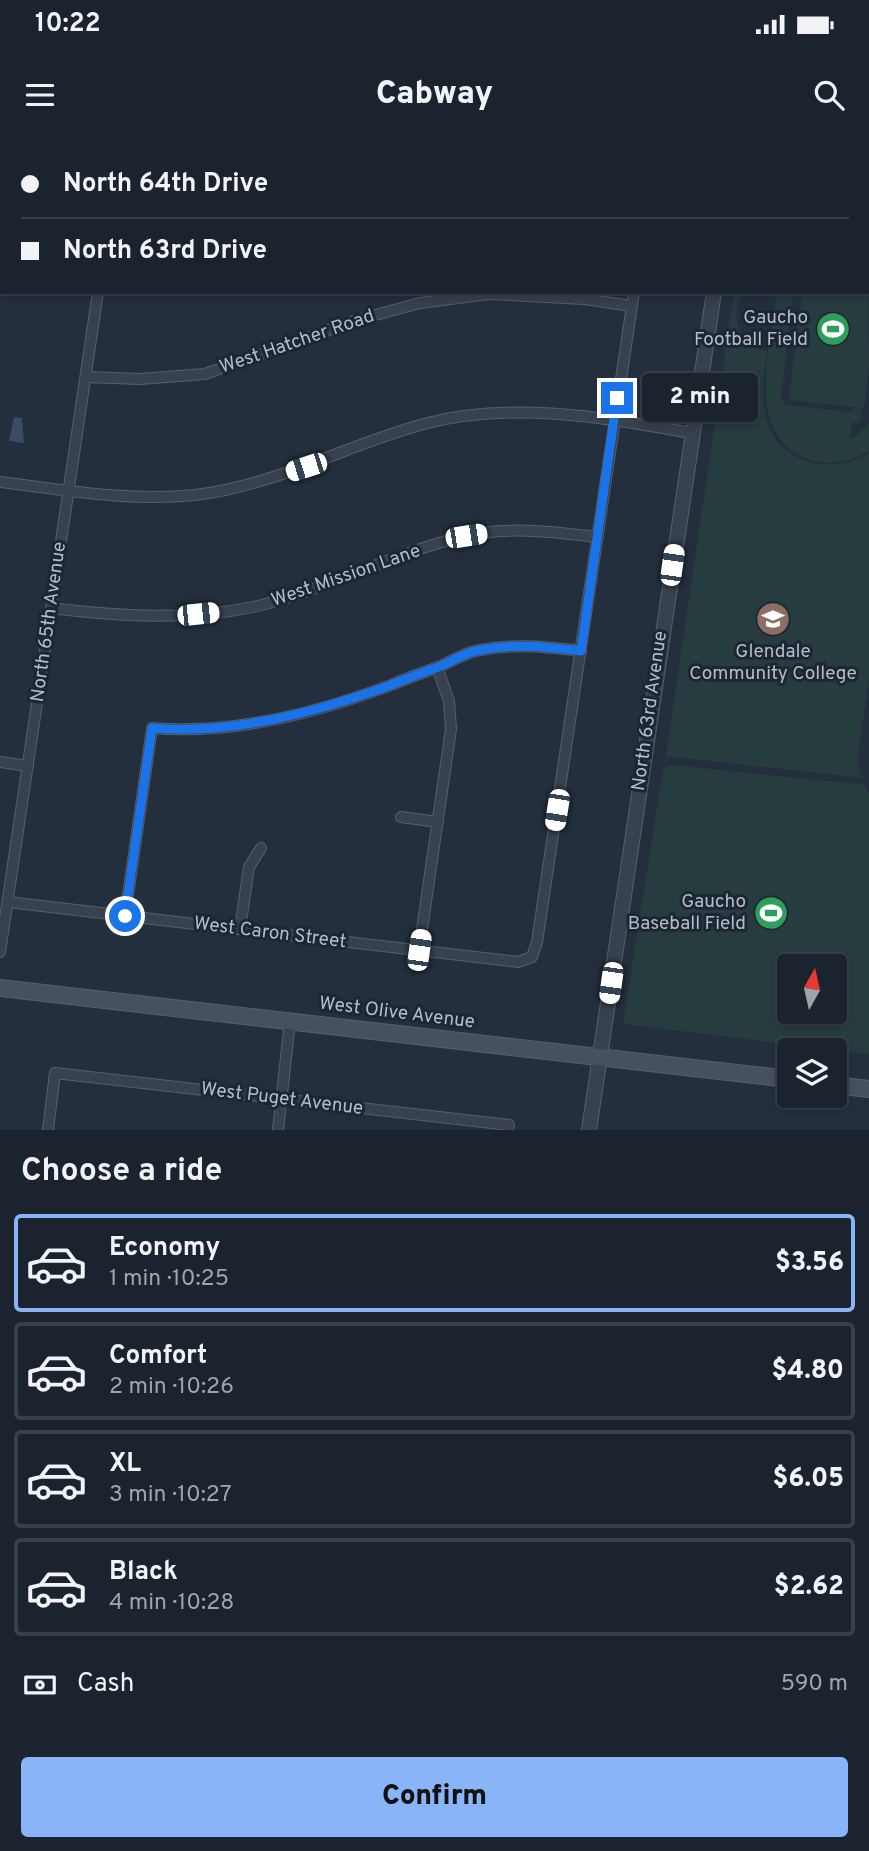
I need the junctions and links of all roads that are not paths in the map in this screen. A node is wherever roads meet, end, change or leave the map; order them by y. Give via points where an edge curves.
1 (99, 294) edge
2 (634, 294) edge
3 (713, 294) edge
4 (632, 306) junction
5 (86, 377) junction
6 (614, 421) junction
7 (691, 433) junction
8 (0, 482) edge
9 (69, 490) junction
10 (598, 537) junction
11 (51, 608) junction
12 (581, 651) junction
13 (437, 667) junction
14 (0, 762) edge
15 (27, 766) junction
16 (401, 817) dead end
17 (438, 822) junction
18 (261, 848) dead end
19 (8, 902) junction
20 (125, 916) junction
21 (240, 929) junction
22 (419, 950) junction
23 (0, 953) edge
24 (0, 988) edge
25 (290, 1021) junction
26 (600, 1057) junction
27 (777, 1078) edge
28 (847, 1085) edge
29 (869, 1088) edge
30 (281, 1099) junction
31 (509, 1128) edge
32 (48, 1130) edge
33 (278, 1130) edge
34 (589, 1130) edge

1 - 5 street, North 65th Avenue
2 - 4 street
3 - 7 street, North 63rd Avenue
4 - 5 street, West Hatcher Road via 489,294 420,303 357,320 205,374
4 - 6 street
5 - 9 street, North 65th Avenue
6 - 7 street
6 - 9 street via 545,412 478,414 408,428 306,467 196,495 138,497
6 - 10 street
7 - 26 street, North 63rd Avenue
8 - 9 street
9 - 11 street, North 65th Avenue
10 - 11 street, West Mission Lane via 518,530 466,536 307,593 252,607 145,616
10 - 12 street
11 - 15 street, North 65th Avenue
12 - 13 street via 506,646 477,650
12 - 22 street, West Caron Street via 532,957 518,962
13 - 17 street via 449,701 451,729
13 - 20 street via 337,704 274,718 198,729 152,728
14 - 15 street
15 - 19 street, North 65th Avenue
16 - 17 street
17 - 22 street
18 - 21 street via 248,867
19 - 20 street, West Caron Street
19 - 23 street, North 65th Avenue
20 - 21 street, West Caron Street
21 - 22 street, West Caron Street
24 - 25 main road, West Olive Avenue
25 - 26 main road, West Olive Avenue
25 - 30 street
26 - 27 main road, West Olive Avenue
26 - 34 street, North 63rd Avenue
28 - 29 main road
30 - 31 street, West Puget Avenue
30 - 32 street, West Puget Avenue via 55,1073
30 - 33 street

